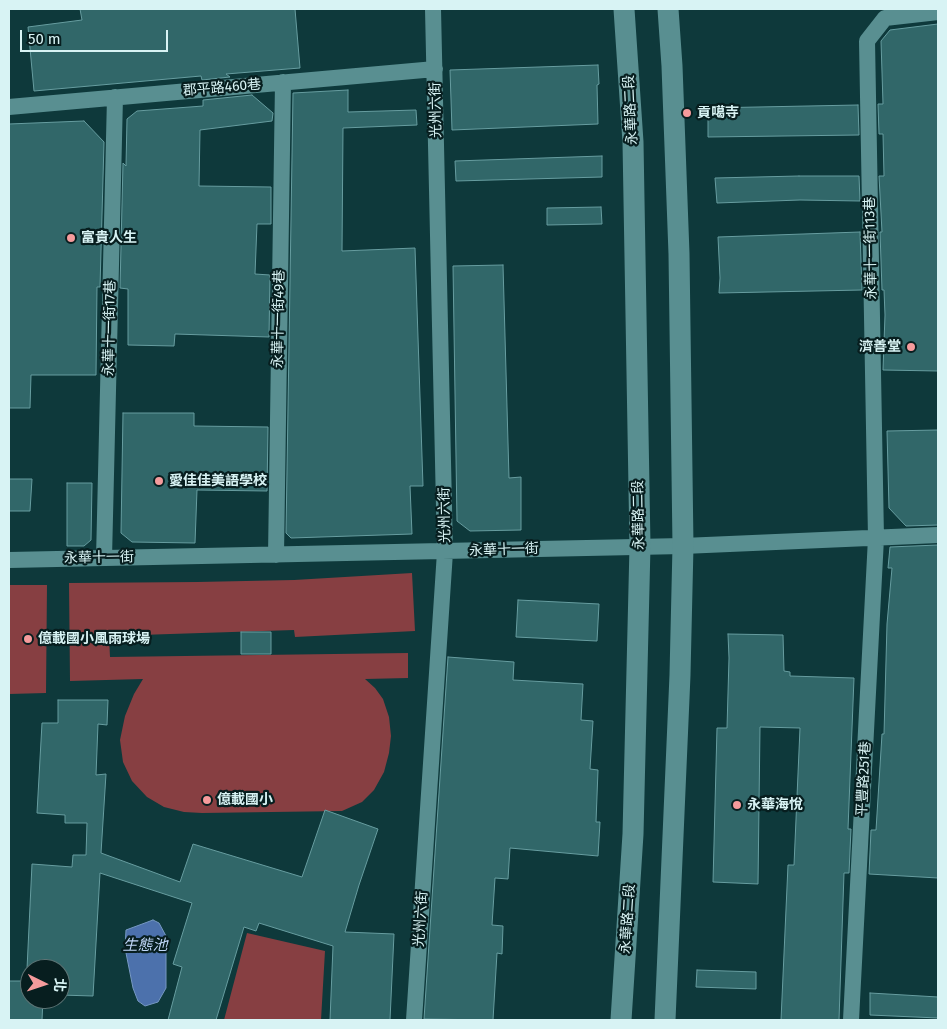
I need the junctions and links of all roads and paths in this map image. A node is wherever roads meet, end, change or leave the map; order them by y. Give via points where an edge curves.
1 (433, 9) edge
2 (624, 9) edge
3 (668, 9) edge
4 (938, 12) edge
5 (435, 69) junction
6 (283, 82) junction
7 (116, 98) junction
8 (9, 107) edge
9 (938, 535) edge
10 (876, 538) junction
11 (640, 546) junction
12 (683, 546) junction
13 (446, 552) junction
14 (276, 555) junction
15 (104, 558) junction
16 (9, 560) edge
17 (414, 1020) edge
18 (621, 1020) edge
19 (665, 1020) edge
20 (851, 1020) edge

1 - 5 street, 光州六街
2 - 11 street, 永華路二段 via 632,142
3 - 12 street via 679,254
4 - 10 street, 永華十一街113巷 via 885,18 867,42
5 - 6 street, 郡平路460巷
5 - 13 street, 光州六街
6 - 7 street, 郡平路460巷
6 - 14 street, 永華十一街49巷
7 - 8 street, 郡平路460巷
7 - 15 street, 永華十一街17巷
9 - 10 street, 永華十一街
10 - 12 street, 永華十一街
10 - 20 street, 平豐路251巷
11 - 12 street, 永華十一街
11 - 13 street, 永華十一街
11 - 18 street, 永華路二段 via 633,834
12 - 19 street
13 - 14 street, 永華十一街
13 - 17 street, 光州六街
14 - 15 street, 永華十一街
15 - 16 street, 永華十一街

